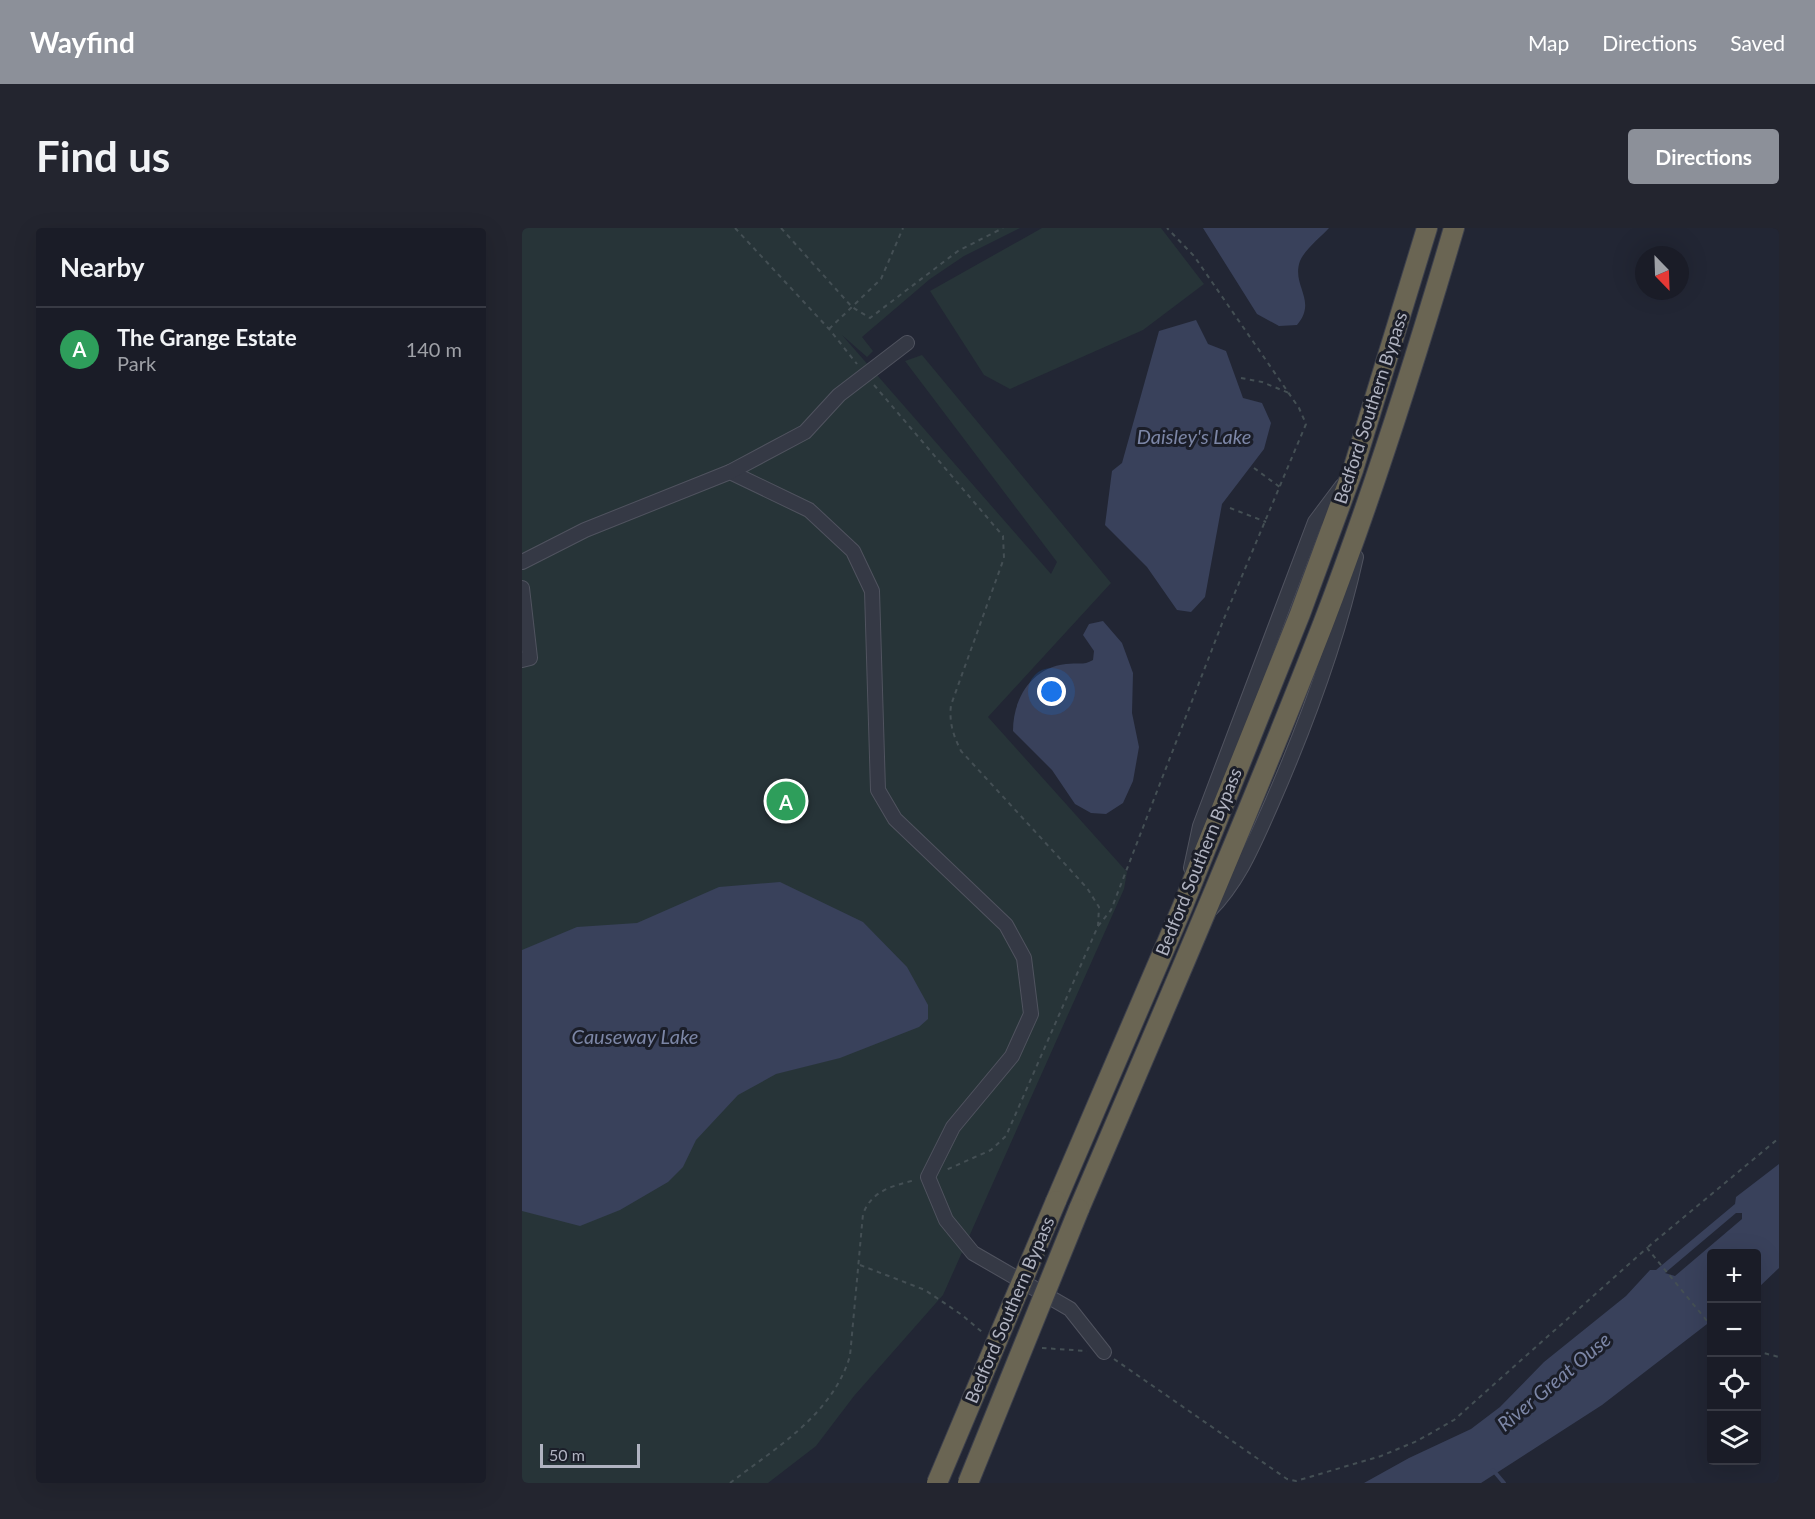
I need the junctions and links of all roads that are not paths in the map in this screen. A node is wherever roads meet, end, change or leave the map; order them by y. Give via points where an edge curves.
1 (1427, 228) edge
2 (1455, 228) edge
3 (907, 343) dead end
4 (730, 472) junction
5 (522, 562) edge
6 (522, 588) edge
7 (522, 660) edge
8 (1104, 1352) road end
9 (937, 1483) edge
10 (968, 1483) edge

1 - 9 highway, Bedford Southern Bypass, bridge via 1353,470 1299,614 1182,908
2 - 10 highway, Bedford Southern Bypass, bridge via 1416,357 1323,622
3 - 4 lane via 839,394 805,432
4 - 5 lane via 595,526
4 - 8 lane via 809,510 853,551 872,591 878,790 895,819 1006,925 1024,958 1030,1014 1012,1056 953,1127 928,1177 946,1221 973,1253 1070,1309
6 - 7 lane via 530,658

